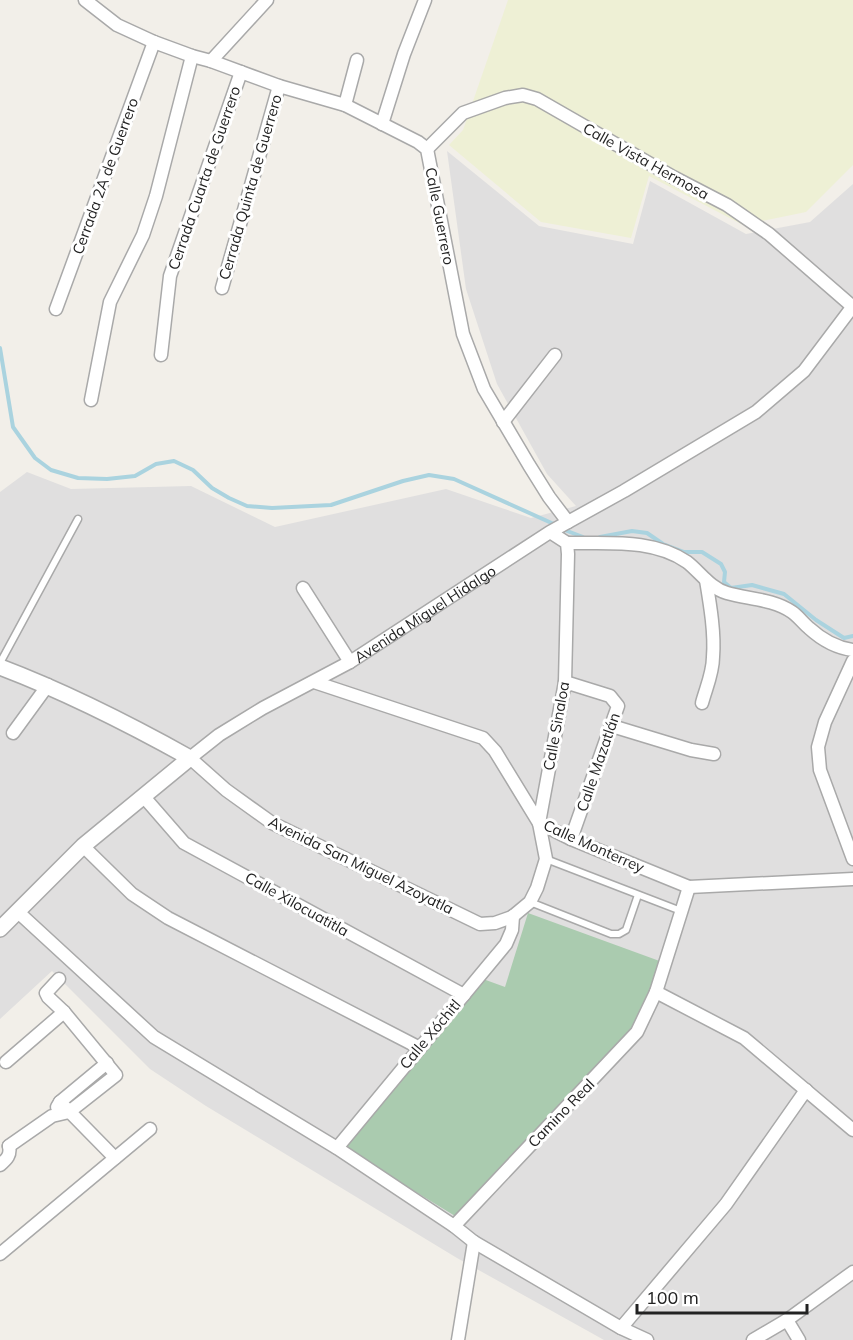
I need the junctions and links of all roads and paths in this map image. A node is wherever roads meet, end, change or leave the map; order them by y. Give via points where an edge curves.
1 (85, 0) edge
2 (267, 0) edge
3 (425, 0) edge
4 (154, 42) junction
5 (192, 56) junction
6 (357, 60) dead end
7 (211, 61) junction
8 (241, 72) junction
9 (279, 86) junction
10 (345, 105) junction
11 (382, 124) junction
12 (427, 149) junction
13 (222, 288) dead end
14 (853, 306) edge
15 (56, 309) dead end
16 (161, 355) dead end
17 (555, 355) dead end
18 (91, 400) dead end
19 (503, 422) junction
20 (78, 519) dead end
21 (568, 522) junction
22 (550, 532) junction
23 (567, 543) junction
24 (706, 580) junction
25 (303, 588) dead end
26 (853, 650) edge
27 (853, 661) edge
28 (350, 662) junction
29 (0, 665) edge
30 (314, 682) junction
31 (565, 682) junction
32 (48, 685) junction
33 (702, 703) dead end
34 (612, 726) junction
35 (13, 733) dead end
36 (714, 754) dead end
37 (190, 758) junction
38 (144, 797) junction
39 (539, 823) junction
40 (571, 839) junction
41 (83, 846) junction
42 (546, 859) junction
43 (853, 859) edge
44 (853, 879) edge
45 (689, 887) junction
46 (638, 895) junction
47 (530, 902) junction
48 (681, 911) junction
49 (18, 912) junction
50 (513, 917) junction
51 (0, 929) edge
52 (59, 979) dead end
53 (657, 992) junction
54 (464, 995) junction
55 (64, 1012) junction
56 (418, 1047) junction
57 (6, 1062) dead end
58 (107, 1063) junction
59 (806, 1090) junction
60 (60, 1102) junction
61 (69, 1112) junction
62 (52, 1116) junction
63 (150, 1129) dead end
64 (853, 1130) edge
65 (5, 1145) edge
66 (337, 1148) junction
67 (115, 1158) junction
68 (0, 1165) edge
69 (454, 1226) junction
70 (474, 1242) junction
71 (0, 1254) edge
72 (853, 1272) edge
73 (787, 1320) junction
74 (621, 1328) junction
75 (458, 1340) edge
76 (648, 1340) edge
77 (753, 1340) edge
78 (799, 1340) edge

1 - 4 street, Calle Guerrero via 117,25
2 - 7 street
3 - 11 street
4 - 5 street, Calle Guerrero
4 - 15 street, Cerrada 2A de Guerrero
5 - 7 street, Calle Guerrero
5 - 18 street via 143,235 110,302
6 - 10 street
7 - 8 street, Calle Guerrero
8 - 9 street, Calle Guerrero
8 - 16 street, Cerrada Cuarta de Guerrero via 170,276
9 - 10 street, Calle Guerrero
9 - 13 street, Cerrada Quinta de Guerrero
10 - 11 street, Calle Guerrero
11 - 12 street, Calle Guerrero
12 - 14 street, Calle Vista Hermosa via 463,113 505,98 523,95 537,99 727,205 769,234
12 - 19 street, Calle Guerrero via 463,334 484,389
14 - 21 street, Avenida Miguel Hidalgo via 804,371 756,412
17 - 19 street
19 - 21 street, Calle Guerrero
20 - 29 lane
21 - 22 street, Avenida Miguel Hidalgo
22 - 23 street
22 - 28 street, Avenida Miguel Hidalgo
23 - 24 street via 658,547 687,562
23 - 31 street, Calle Sinaloa
24 - 26 street via 725,592 768,601 792,612 830,642
24 - 33 street via 714,656
25 - 28 street
27 - 43 street via 818,747 820,770
28 - 30 street, Avenida Miguel Hidalgo
29 - 32 street
30 - 37 street, Avenida Miguel Hidalgo via 228,729
30 - 39 street, Calle Monterrey via 483,738
31 - 34 street, Calle Mazatlán via 610,696 618,706
31 - 39 street, Calle Sinaloa
32 - 35 street
32 - 37 street
34 - 36 street
34 - 40 street, Calle Mazatlán
37 - 38 street, Avenida Miguel Hidalgo
37 - 50 street, Avenida San Miguel Azoyatla via 272,823 480,924
38 - 41 street, Avenida Miguel Hidalgo
38 - 54 street, Calle Xilocuatitla via 184,843
39 - 40 street, Calle Monterrey
39 - 42 street, Calle Sinaloa
40 - 45 street, Calle Monterrey
41 - 49 street, Avenida Miguel Hidalgo
41 - 56 street via 132,894 168,918
42 - 46 lane
42 - 47 street, Calle Sinaloa
44 - 45 street, Calle Monterrey
45 - 48 street, Camino Real
46 - 47 lane via 626,930 619,934
46 - 48 lane
47 - 50 street, Calle Sinaloa
48 - 53 street, Camino Real
49 - 51 street, Avenida Miguel Hidalgo
49 - 66 street via 154,1036
50 - 54 street, Calle Xóchitl via 506,944
52 - 55 street via 46,993
53 - 59 street via 744,1038
53 - 69 street, Camino Real via 637,1032 624,1048
54 - 56 street, Calle Xóchitl
55 - 57 street
55 - 58 street
56 - 66 street, Calle Xóchitl
58 - 60 street
58 - 61 street via 115,1077
59 - 64 street
59 - 74 street via 726,1204
60 - 61 street
60 - 62 street
61 - 62 street
61 - 67 street
62 - 65 street
63 - 67 street
65 - 68 street via 10,1152
66 - 69 street
67 - 71 street
69 - 70 street
70 - 74 street
70 - 75 street
72 - 73 street
73 - 77 street
73 - 78 street
74 - 76 street

